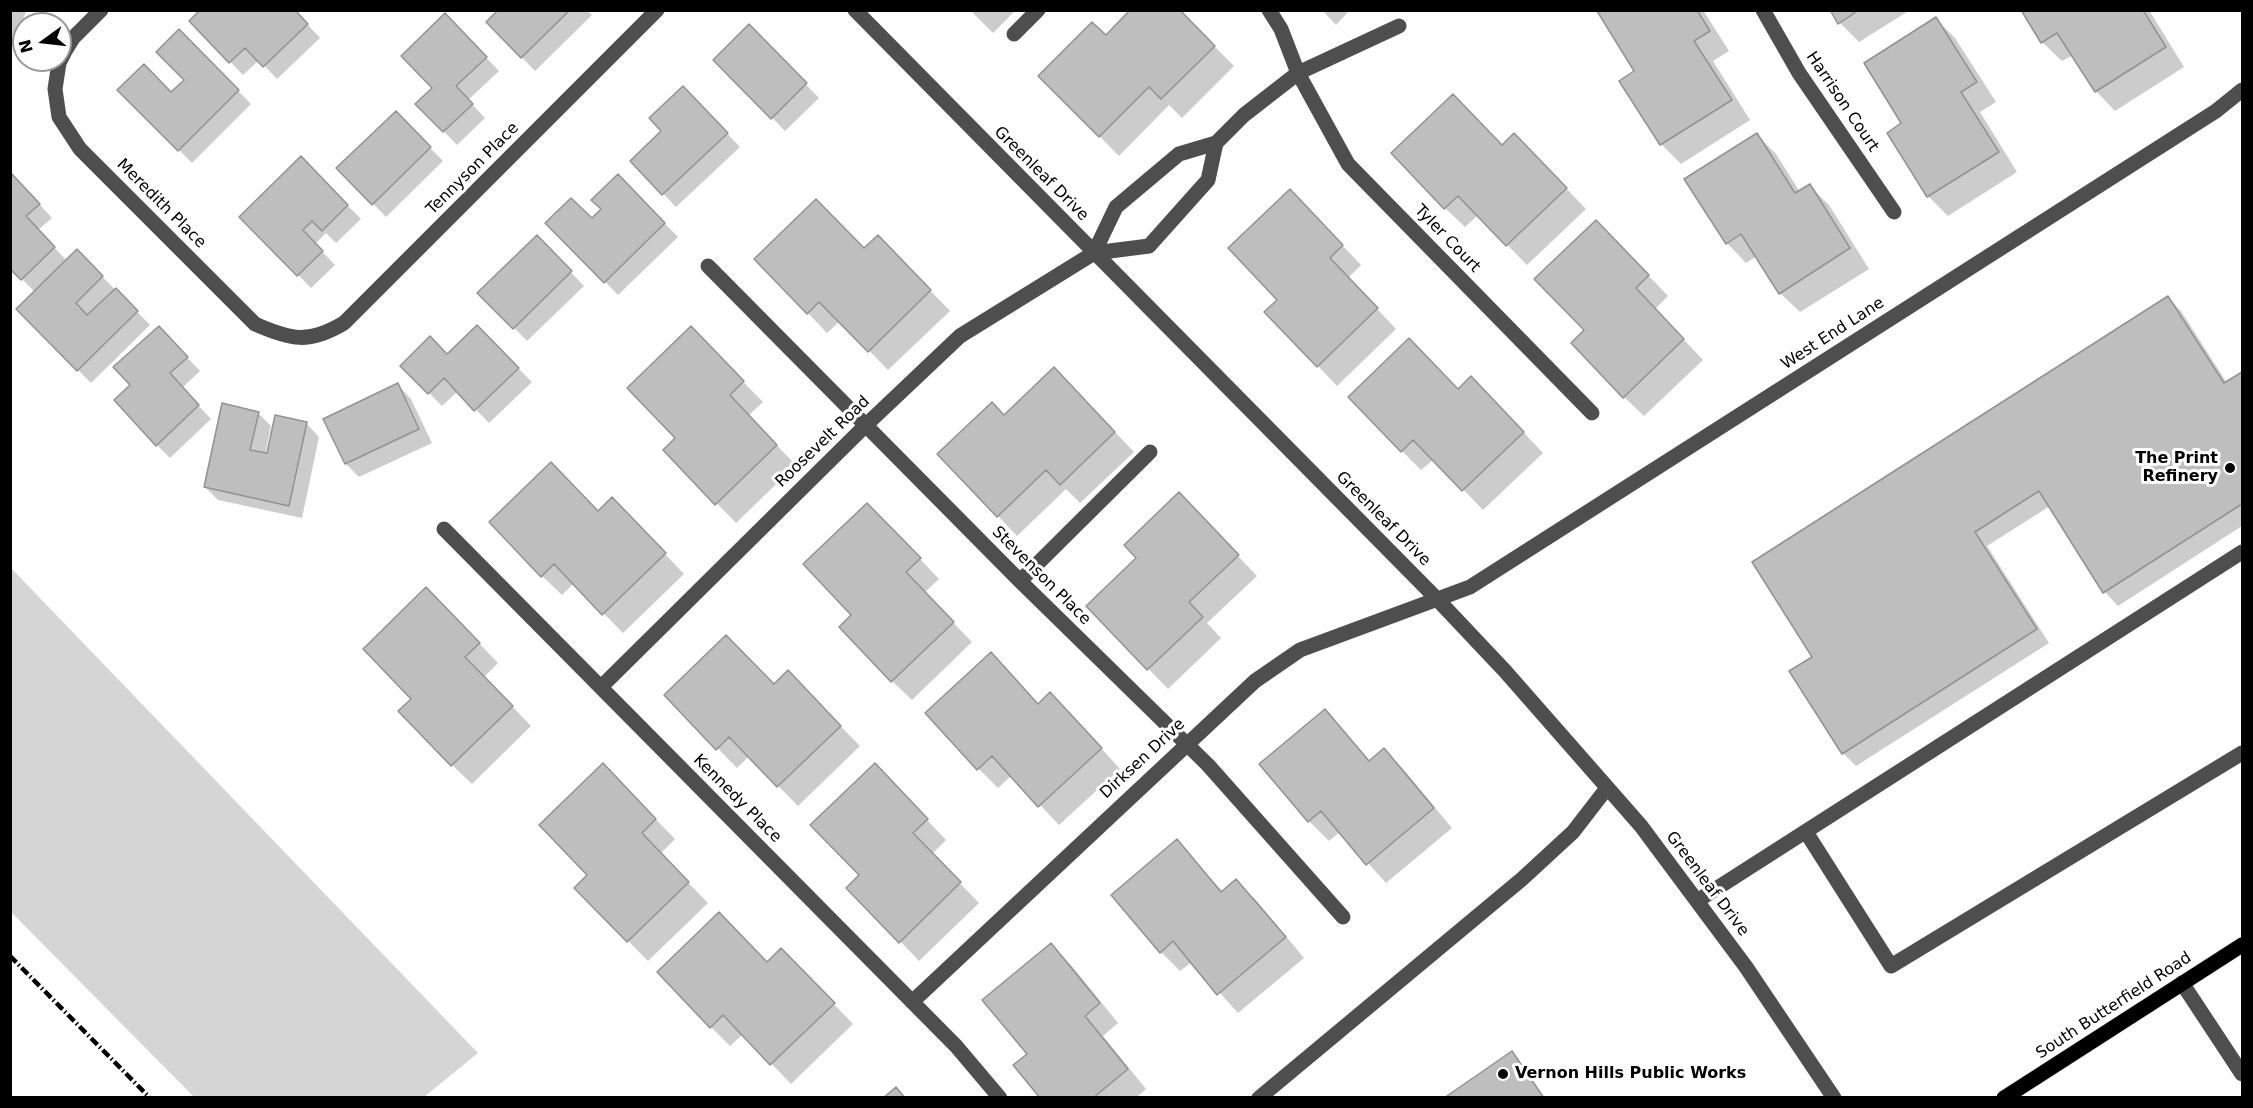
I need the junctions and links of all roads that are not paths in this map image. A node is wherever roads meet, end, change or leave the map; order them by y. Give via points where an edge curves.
1 (101, 10) edge
2 (657, 10) edge
3 (855, 10) edge
4 (1038, 10) edge
5 (1269, 10) edge
6 (1763, 10) edge
7 (1399, 26) dead end
8 (1014, 34) dead end
9 (1298, 73) junction
10 (2242, 90) edge
11 (1216, 143) junction
12 (1894, 212) dead end
13 (1094, 253) junction
14 (708, 266) dead end
15 (304, 338) joint
16 (1593, 413) dead end
17 (866, 425) junction
18 (1150, 452) dead end
19 (444, 529) dead end
20 (2242, 552) edge
21 (1020, 581) junction
22 (1437, 599) junction
23 (601, 687) junction
24 (1185, 744) junction
25 (2242, 753) edge
26 (1607, 788) junction
27 (1806, 832) junction
28 (1697, 901) junction
29 (1343, 917) dead end
30 (2242, 945) edge
31 (2182, 983) junction
32 (912, 1002) junction
33 (2242, 1074) edge
34 (1000, 1098) edge
35 (1259, 1098) edge
36 (1834, 1098) edge
37 (2004, 1098) edge

1 - 15 street, Meredith Place via 73,38 59,63 55,89 59,117 80,149 255,324 284,336
2 - 15 street, Tennyson Place via 344,323 328,333
3 - 13 street, Greenleaf Drive
4 - 8 street
5 - 9 street, Tyler Court
6 - 12 street, Harrison Court via 1799,73
7 - 9 street
9 - 11 street via 1244,115
9 - 16 street, Tyler Court via 1348,164
10 - 22 street, West End Lane via 2216,111 1470,588
11 - 13 street via 1179,154 1116,207
11 - 13 street via 1208,180 1149,246
13 - 17 street, Roosevelt Road via 960,336
13 - 22 street, Greenleaf Drive
14 - 17 street, Stevenson Place
17 - 21 street, Stevenson Place
17 - 23 street, Roosevelt Road
18 - 21 street
19 - 23 street, Kennedy Place
20 - 27 street
21 - 24 street, Stevenson Place
22 - 24 street, Dirksen Drive via 1300,650 1255,681
22 - 26 street, Greenleaf Drive
23 - 32 street, Kennedy Place
24 - 29 street, Stevenson Place via 1213,770
24 - 32 street, Dirksen Drive
25 - 27 street via 1891,966
26 - 28 street, Greenleaf Drive
26 - 35 street via 1573,832 1522,879
27 - 28 street
28 - 36 street, Greenleaf Drive
30 - 31 main road, South Butterfield Road
31 - 33 street
31 - 37 main road, South Butterfield Road
32 - 34 street, Kennedy Place

